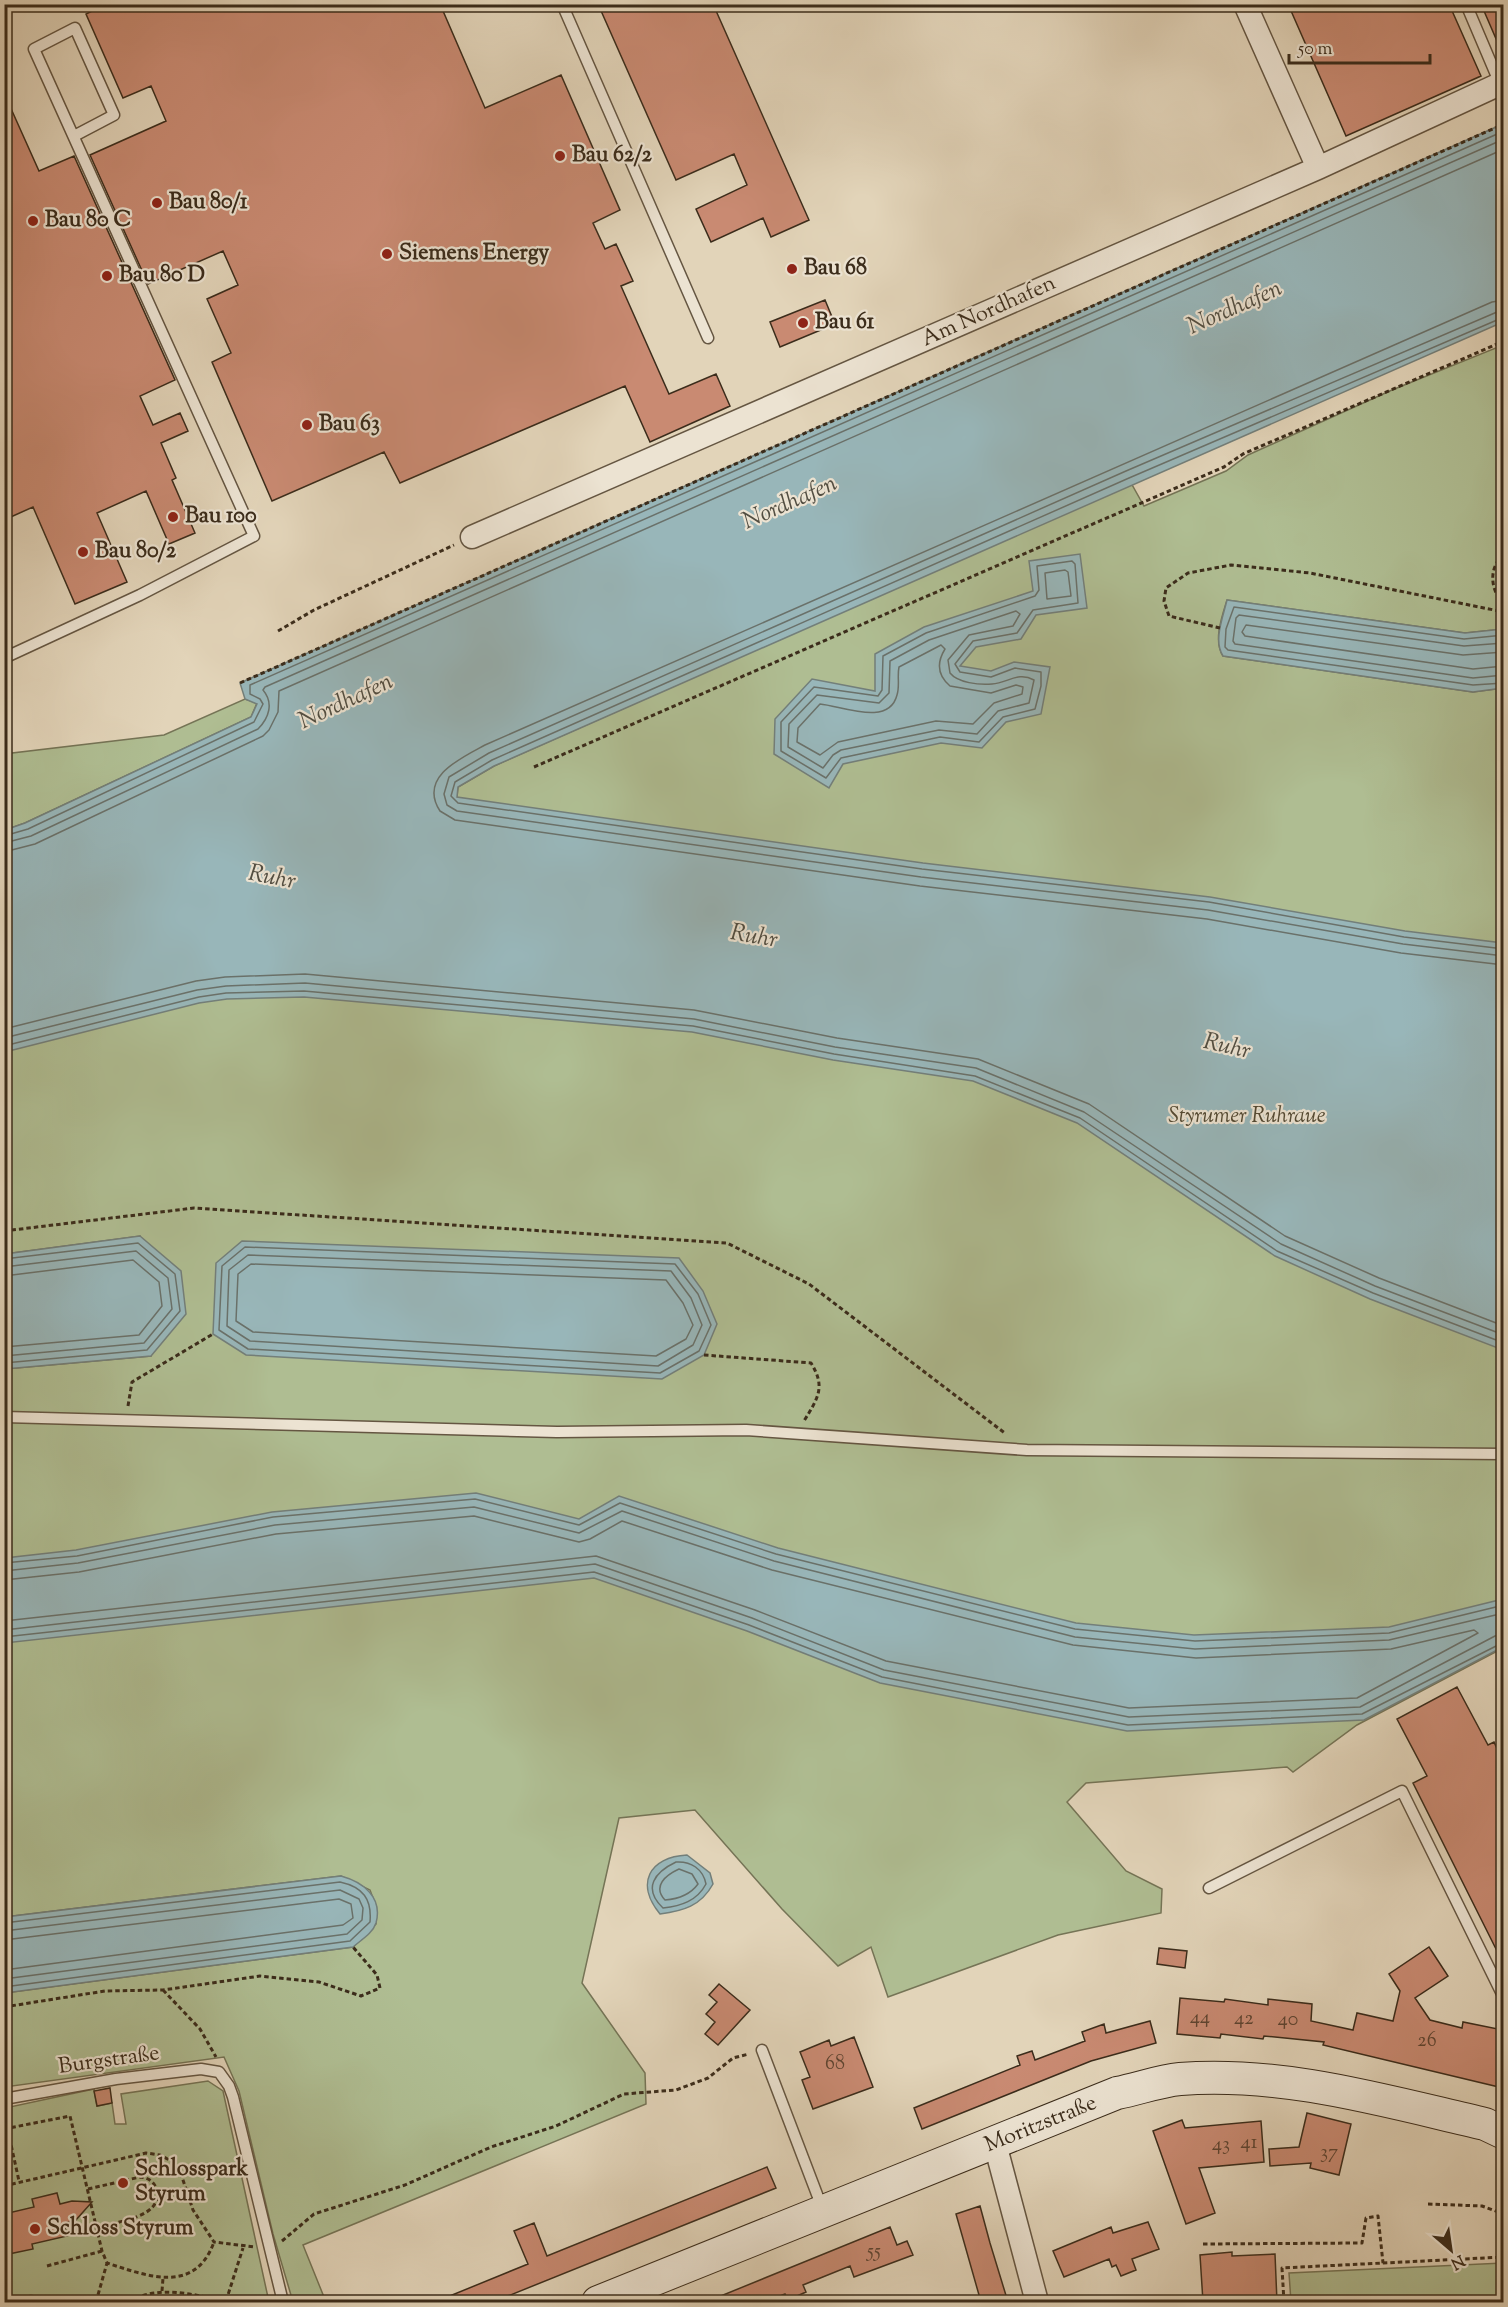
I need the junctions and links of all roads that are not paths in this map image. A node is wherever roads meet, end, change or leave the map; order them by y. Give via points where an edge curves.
1 (562, 4) edge
2 (1245, 4) edge
3 (1466, 4) edge
4 (1502, 83) edge
5 (74, 136) junction
6 (1318, 168) junction
7 (708, 338) dead end
8 (472, 537) road end
9 (4, 658) edge
10 (4, 1417) edge
11 (1503, 1454) edge
12 (1209, 1888) dead end
13 (1503, 1998) edge
14 (762, 2050) road end
15 (4, 2099) edge
16 (1503, 2133) edge
17 (995, 2144) junction
18 (824, 2211) junction
19 (283, 2302) edge
20 (598, 2302) edge
21 (1037, 2302) edge

1 - 7 lane
2 - 6 street
3 - 4 lane
4 - 6 street, Am Nordhafen
5 - 5 lane via 34,49 75,28 114,115
5 - 9 lane via 254,536 140,595
6 - 8 street, Am Nordhafen
10 - 11 lane via 557,1432 746,1430 1027,1450
12 - 13 lane via 1402,1791
14 - 18 lane
15 - 19 lane, Burgstraße via 135,2076 201,2069 219,2072 233,2097
16 - 17 main road, Moritzstraße via 1485,2124 1389,2102 1287,2082 1228,2077 1177,2080 1118,2093
17 - 18 main road, Moritzstraße
17 - 21 street
18 - 20 main road, Moritzstraße

